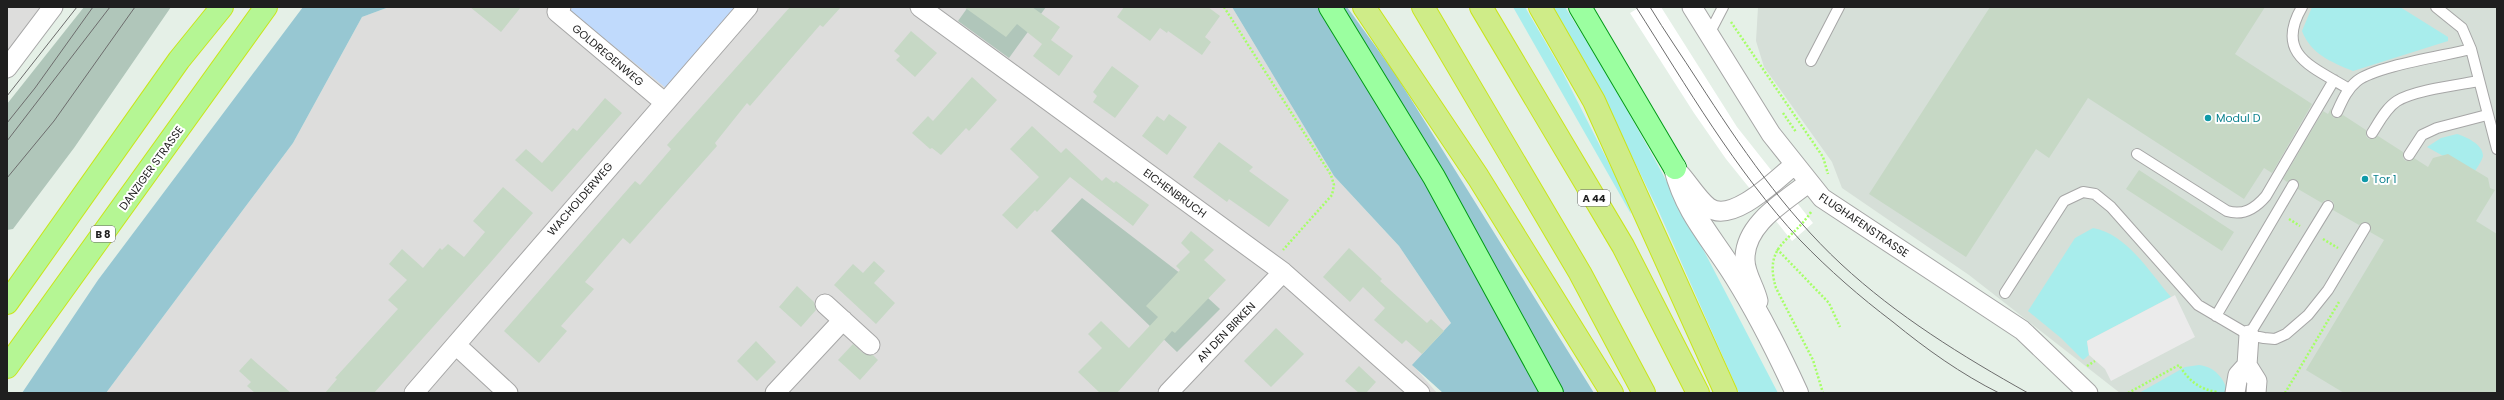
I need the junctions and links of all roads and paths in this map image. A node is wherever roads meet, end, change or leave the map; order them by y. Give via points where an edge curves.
1 (53, 7) edge
2 (205, 7) edge
3 (222, 7) edge
4 (561, 7) edge
5 (748, 7) edge
6 (920, 7) edge
7 (1224, 7) edge
8 (1330, 7) edge
9 (1364, 7) edge
10 (1423, 7) edge
11 (1481, 7) edge
12 (1540, 7) edge
13 (1580, 7) edge
14 (1692, 7) edge
15 (1838, 7) edge
16 (2302, 7) edge
17 (2436, 7) edge
18 (1722, 8) edge
19 (265, 10) edge
20 (1709, 34) junction
21 (2471, 49) junction
22 (179, 60) junction
23 (1811, 61) dead end
24 (7, 68) edge
25 (2334, 80) junction
26 (2479, 81) junction
27 (2349, 89) junction
28 (664, 102) junction
29 (2337, 112) dead end
30 (2487, 115) junction
31 (2372, 133) dead end
32 (2497, 149) edge
33 (2137, 154) dead end
34 (2409, 155) dead end
35 (1794, 165) junction
36 (1675, 168) junction
37 (1829, 177) dead end
38 (1808, 183) junction
39 (2293, 185) dead end
40 (2328, 206) dead end
41 (1815, 208) dead end
42 (2365, 228) dead end
43 (1777, 249) junction
44 (1277, 267) junction
45 (2005, 294) dead end
46 (2343, 295) dead end
47 (7, 303) edge
48 (825, 304) dead end
49 (1758, 316) junction
50 (2216, 316) junction
51 (843, 320) junction
52 (1840, 327) dead end
53 (2249, 335) junction
54 (456, 345) junction
55 (870, 345) dead end
56 (2247, 365) junction
57 (7, 367) edge
58 (414, 393) edge
59 (508, 393) edge
60 (775, 393) edge
61 (1168, 393) edge
62 (1420, 393) edge
63 (1552, 393) edge
64 (1612, 393) edge
65 (1644, 393) edge
66 (1698, 393) edge
67 (1726, 393) edge
68 (1797, 393) edge
69 (1823, 393) edge
70 (2088, 393) edge
71 (2128, 393) edge
72 (2235, 393) edge
73 (2256, 393) edge
74 (2285, 393) edge

1 - 24 street
2 - 22 highway
3 - 22 highway
4 - 28 street, GOLDREGENWEG via 556,12
5 - 28 street, WACHOLDERWEG
6 - 44 street, EICHENBRUCH
7 - 44 path via 1331,175 1334,185 1332,195
8 - 63 main road via 1434,177
9 - 64 highway via 1478,177
10 - 65 highway via 1580,273
11 - 66 highway, A 44 via 1623,246
12 - 67 highway via 1594,101
13 - 36 main road
14 - 20 street, FLUGHAFENSTRASSE
15 - 23 lane
16 - 25 lane via 2294,21 2291,35 2294,48 2300,58
17 - 21 lane via 2462,28
18 - 20 lane
18 - 37 path, FLUGHAFENSTRASSE via 1823,156
19 - 57 highway, DANZIGER STRASSE / B 8
20 - 35 street, FLUGHAFENSTRASSE via 1771,134
21 - 26 lane
21 - 27 lane via 2384,70 2363,78
22 - 47 highway
25 - 27 lane
25 - 33 lane via 2266,196 2259,204 2244,213 2227,211
26 - 30 lane
26 - 31 lane via 2408,96 2396,102 2384,114
27 - 29 lane
28 - 54 street, WACHOLDERWEG
30 - 32 lane
30 - 34 lane via 2437,128 2422,135
35 - 36 street via 1746,204 1718,212 1701,201
35 - 38 street, FLUGHAFENSTRASSE
36 - 49 street via 1681,192
38 - 49 street via 1763,219 1748,245 1746,264 1756,295
38 - 70 street, FLUGHAFENSTRASSE via 1830,204 2022,330
39 - 50 lane
40 - 53 lane
41 - 43 path
42 - 53 lane via 2328,290 2308,315 2286,334 2275,339
43 - 52 path via 1829,303
43 - 69 path via 1772,266 1776,288 1813,360
44 - 61 street, AN DEN BIRKEN
44 - 62 street, EICHENBRUCH
45 - 50 lane via 2064,201 2083,192 2095,194 2111,207 2198,305
46 - 74 path
48 - 51 street
49 - 68 street
50 - 53 lane
51 - 55 street
51 - 60 street
53 - 56 street
54 - 58 street, WACHOLDERWEG
54 - 59 street
56 - 72 street via 2238,375
56 - 73 street via 2257,381
71 - 72 path via 2179,365 2189,380 2200,388

